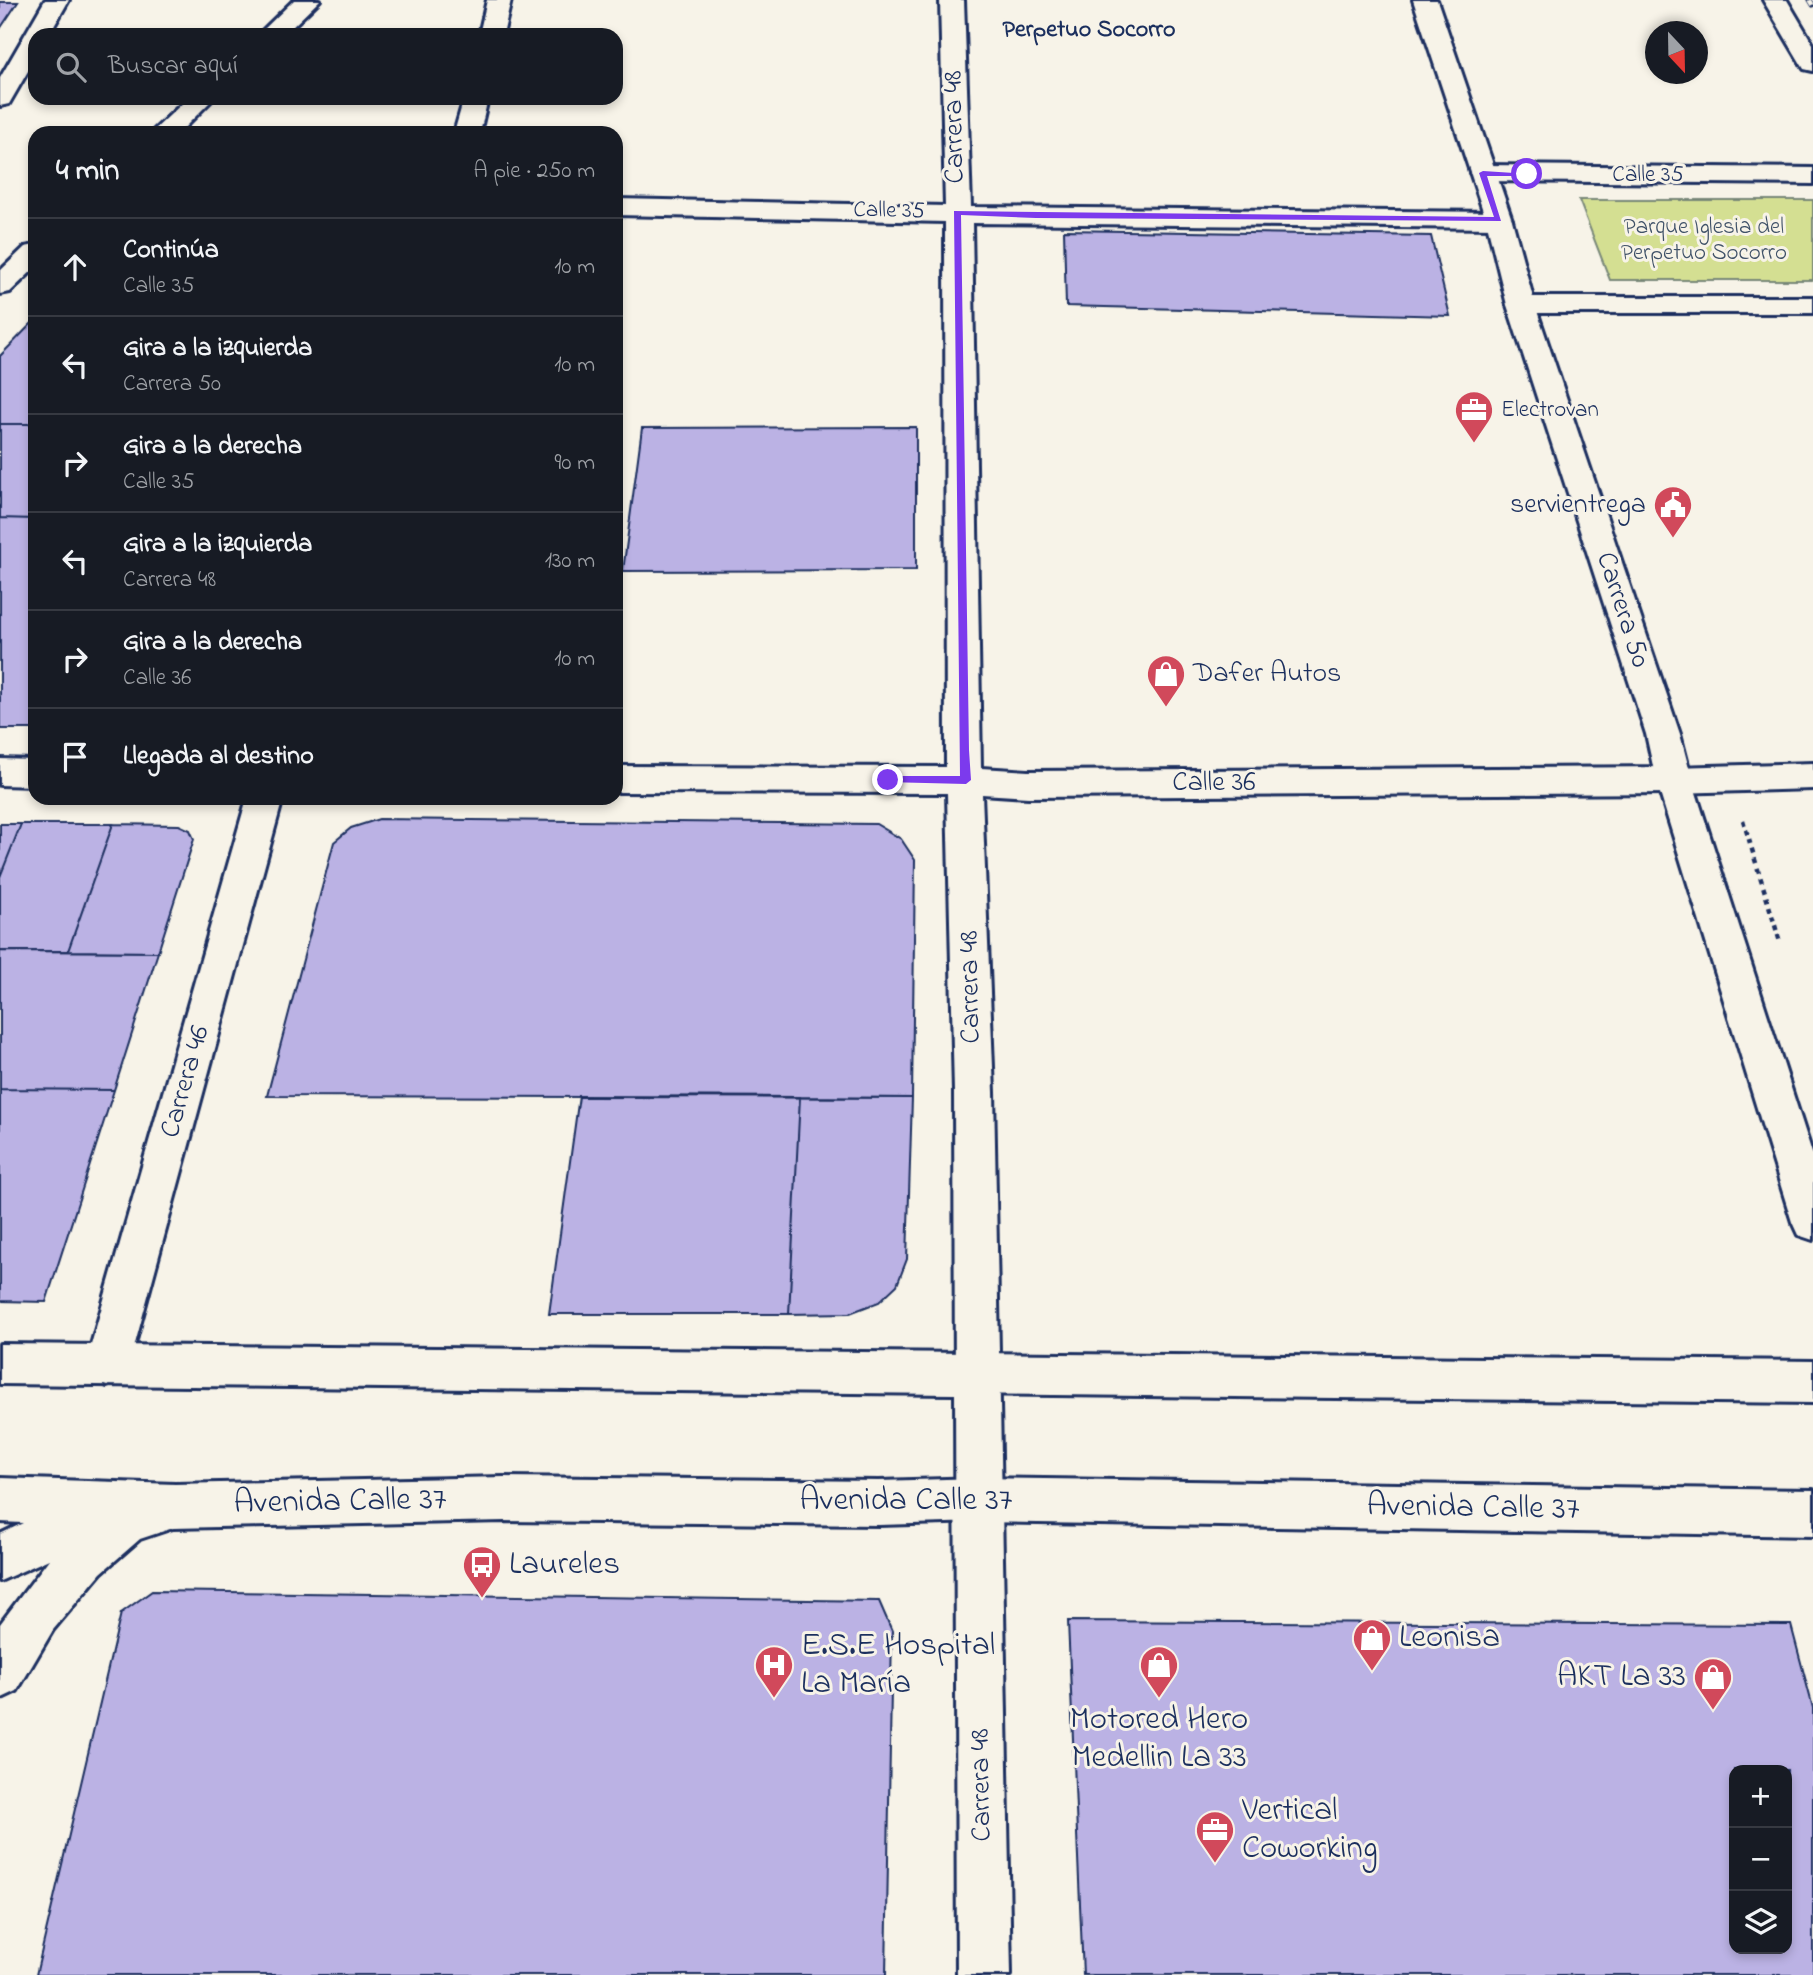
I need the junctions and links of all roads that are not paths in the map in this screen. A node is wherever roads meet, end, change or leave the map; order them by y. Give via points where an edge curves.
1 (57, 0) edge
2 (308, 0) edge
3 (499, 0) edge
4 (953, 0) edge
5 (1425, 0) edge
6 (1775, 0) edge
7 (41, 28) edge
8 (278, 28) edge
9 (493, 28) edge
10 (28, 51) edge
11 (1813, 64) edge
12 (0, 99) edge
13 (194, 105) edge
14 (474, 105) edge
15 (172, 126) edge
16 (469, 126) edge
17 (1483, 173) junction
18 (1813, 176) edge
19 (623, 207) edge
20 (957, 212) junction
21 (1499, 220) junction
22 (28, 260) edge
23 (0, 286) edge
24 (1521, 305) junction
25 (1813, 305) edge
26 (0, 772) edge
27 (28, 773) edge
28 (1813, 776) edge
29 (623, 779) edge
30 (966, 780) junction
31 (1674, 780) junction
32 (263, 805) edge
33 (1813, 1222) edge
34 (0, 1364) edge
35 (107, 1366) junction
36 (976, 1374) junction
37 (1813, 1382) edge
38 (0, 1500) edge
39 (979, 1500) junction
40 (175, 1506) junction
41 (1813, 1513) edge
42 (0, 1558) edge
43 (0, 1674) edge
44 (984, 1975) edge

1 - 7 street
2 - 8 street
3 - 9 street
4 - 20 street, Carrera 48
5 - 17 street, Carrera 50
6 - 11 street
10 - 12 street
13 - 15 street
14 - 16 street
17 - 18 street, Calle 35
17 - 21 street, Carrera 50
19 - 20 street, Calle 35
20 - 21 street, Calle 35
20 - 30 street, Carrera 48
21 - 24 street, Carrera 50
22 - 23 street
24 - 25 street
24 - 31 street, Carrera 50 via 1663,734
26 - 27 street
28 - 31 street, Calle 36
29 - 30 street, Calle 36
30 - 31 street, Calle 36 via 1042,784
30 - 36 street, Carrera 48
31 - 33 street, Carrera 50
32 - 35 street, Carrera 46
34 - 35 street
35 - 36 street
36 - 37 street
36 - 39 street, Carrera 48
38 - 40 street, Avenida Calle 37
39 - 40 street, Avenida Calle 37 via 504,1499
39 - 41 street, Avenida Calle 37
39 - 44 street, Carrera 48
40 - 42 street via 83,1519
40 - 43 street via 121,1524 68,1575 10,1652

